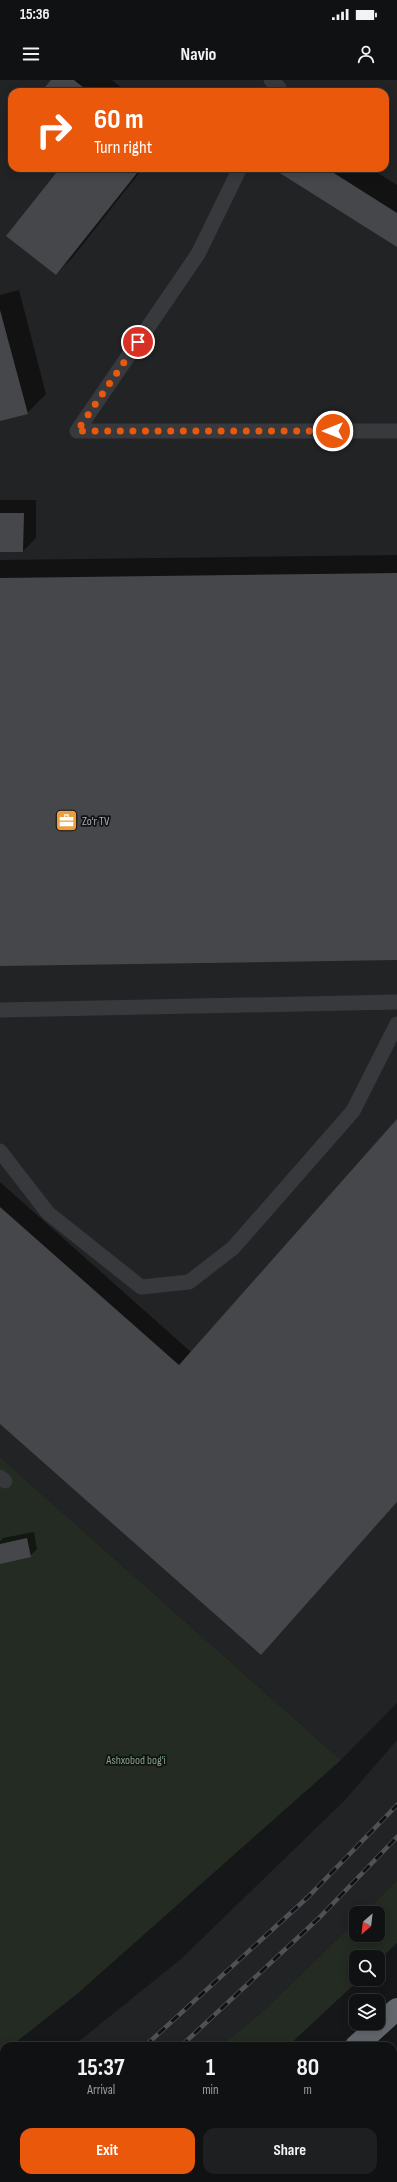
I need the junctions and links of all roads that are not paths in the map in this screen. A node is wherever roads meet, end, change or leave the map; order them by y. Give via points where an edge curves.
1 (271, 80) edge
2 (279, 88) edge
3 (238, 172) edge
4 (397, 431) edge
5 (397, 1002) edge
6 (0, 1010) edge
7 (397, 1024) edge
8 (0, 1151) edge
9 (397, 2009) edge
10 (360, 2042) edge

1 - 2 lane
3 - 4 lane via 198,254 77,431
5 - 6 lane
7 - 8 lane via 353,1111 233,1248 189,1282 141,1288 48,1213
9 - 10 highway

